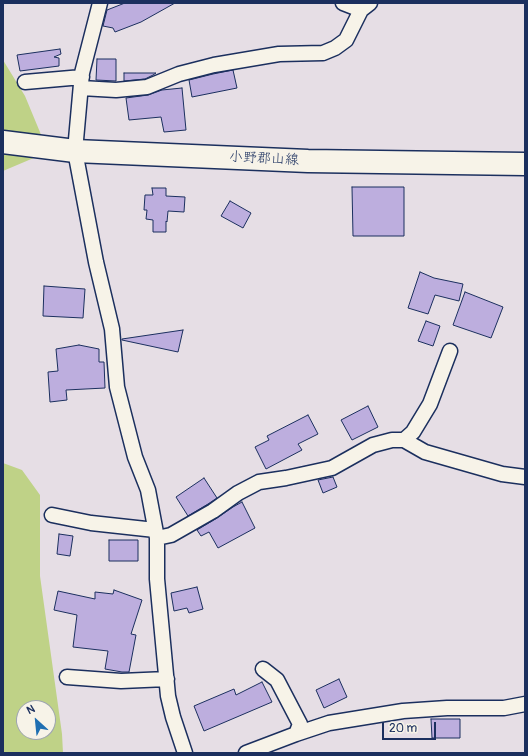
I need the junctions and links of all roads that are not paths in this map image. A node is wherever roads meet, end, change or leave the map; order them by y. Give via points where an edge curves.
1 (100, 3) edge
2 (343, 3) edge
3 (366, 6) edge
4 (25, 82) dead end
5 (81, 83) junction
6 (3, 142) edge
7 (75, 151) junction
8 (525, 164) edge
9 (450, 351) dead end
10 (404, 440) junction
11 (525, 477) edge
12 (52, 515) dead end
13 (156, 534) junction
14 (263, 669) dead end
15 (67, 677) dead end
16 (167, 679) junction
17 (525, 704) edge
18 (296, 734) junction
19 (185, 753) edge
20 (246, 753) edge

1 - 5 street
2 - 3 street
3 - 5 street via 346,40 323,53 279,54 214,65 147,86 116,90
4 - 5 street
5 - 7 street
6 - 7 main road, 小野郡山線
7 - 8 main road, 小野郡山線 via 308,161
7 - 13 street via 96,262 112,329 117,387 135,457 148,490
9 - 10 street via 430,404 413,432
10 - 11 street via 425,452 502,474
10 - 13 street via 373,445 332,468 259,482 172,535
12 - 13 street
13 - 16 street via 157,579
14 - 18 street via 277,680 300,724
15 - 16 street via 121,681
16 - 19 street via 173,717
17 - 18 street via 504,708 403,711 329,723
18 - 20 street

